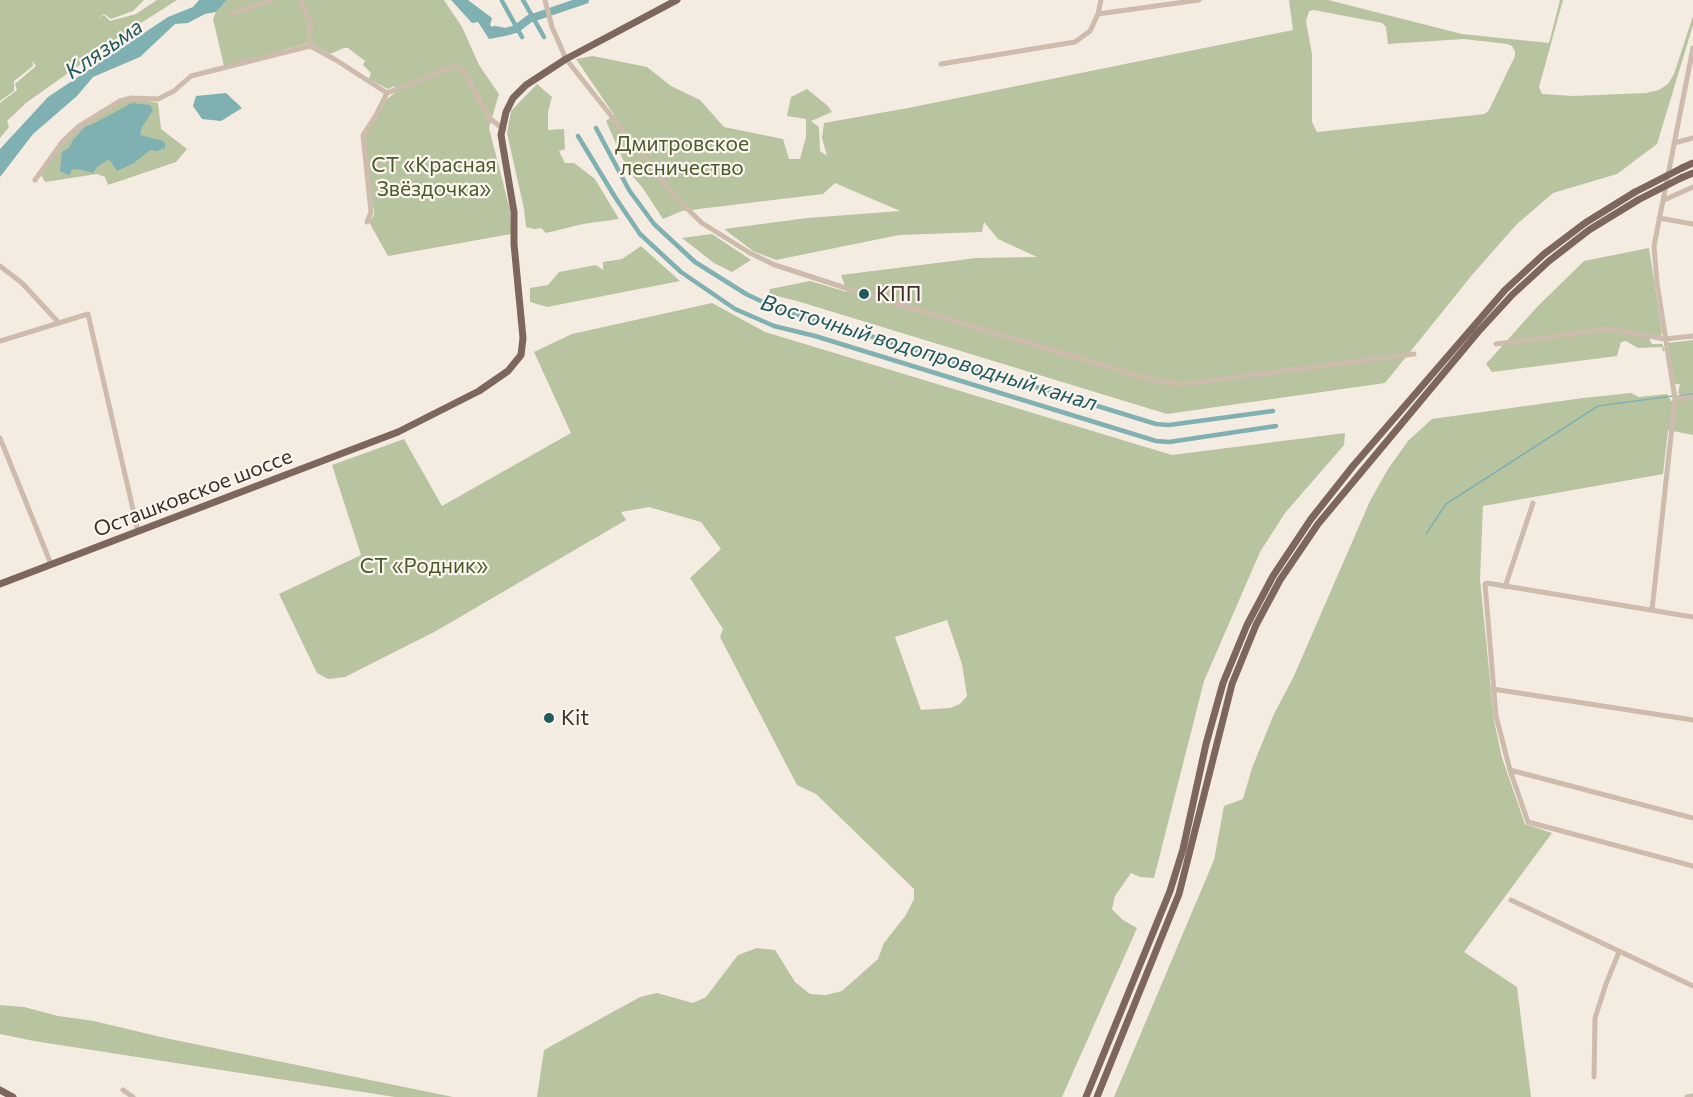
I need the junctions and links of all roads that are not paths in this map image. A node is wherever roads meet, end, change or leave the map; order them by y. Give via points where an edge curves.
1 (272, 0) edge
2 (300, 0) edge
3 (545, 0) edge
4 (677, 0) edge
5 (1101, 0) edge
6 (1199, 0) edge
7 (231, 14) dead end
8 (1098, 14) junction
9 (310, 46) junction
10 (1693, 48) edge
11 (566, 59) junction
12 (940, 64) dead end
13 (387, 93) junction
14 (502, 128) junction
15 (1693, 138) edge
16 (1674, 143) junction
17 (1693, 163) edge
18 (1693, 173) edge
19 (35, 180) dead end
20 (1693, 188) edge
21 (1664, 200) junction
22 (1659, 218) junction
23 (367, 222) dead end
24 (1693, 224) edge
25 (0, 266) edge
26 (59, 323) junction
27 (1693, 336) edge
28 (1665, 339) junction
29 (0, 340) edge
30 (1496, 344) dead end
31 (1414, 354) dead end
32 (1693, 397) edge
33 (1675, 402) junction
34 (0, 438) edge
35 (1533, 503) dead end
36 (138, 531) junction
37 (51, 564) junction
38 (0, 584) edge
39 (1505, 587) junction
40 (1652, 610) junction
41 (1693, 617) edge
42 (1493, 689) junction
43 (1693, 720) edge
44 (1510, 770) junction
45 (1693, 818) edge
46 (1693, 866) edge
47 (1511, 900) dead end
48 (1619, 952) junction
49 (1693, 986) edge
50 (1594, 1077) dead end
51 (0, 1090) edge
52 (123, 1090) dead end
53 (1693, 1096) edge
54 (13, 1097) edge
55 (133, 1097) edge
56 (1086, 1097) edge
57 (1097, 1097) edge
58 (1687, 1097) edge

1 - 7 street
2 - 9 street via 311,24
3 - 11 street
4 - 11 main road
5 - 8 street
6 - 8 street
8 - 12 street via 1090,31 1075,42
9 - 13 street
9 - 19 street via 191,76 158,99 120,101 78,127
10 - 16 street
11 - 14 main road via 513,98
11 - 31 street via 677,199 702,223 758,257 792,271 1156,381 1184,384
13 - 14 street via 456,66 465,72 488,117
13 - 23 street via 363,135 371,212
14 - 36 main road, Осташковское шоссе via 514,212 523,338 521,355 508,370 479,391 398,432
15 - 16 street
16 - 21 street
17 - 56 main road, bridge via 1584,223 1505,290 1353,466 1273,576 1223,683 1170,891
18 - 57 main road, bridge via 1589,230 1512,295 1332,506 1280,580 1232,684 1179,894
20 - 21 street
21 - 22 street
22 - 24 street
22 - 28 street via 1654,246
25 - 26 street via 22,283
26 - 29 street
26 - 36 street via 88,314
27 - 28 street
28 - 30 street via 1609,328
28 - 33 street
32 - 33 street
33 - 40 street
34 - 37 street
35 - 39 street
36 - 37 main road, Осташковское шоссе
37 - 38 main road, Осташковское шоссе
39 - 40 street
39 - 42 street via 1485,584
40 - 41 street
42 - 43 street
42 - 44 street
44 - 45 street
44 - 46 street via 1528,822
47 - 48 street
48 - 49 street
48 - 50 street via 1595,1018
51 - 54 main road
52 - 55 street
53 - 58 street

